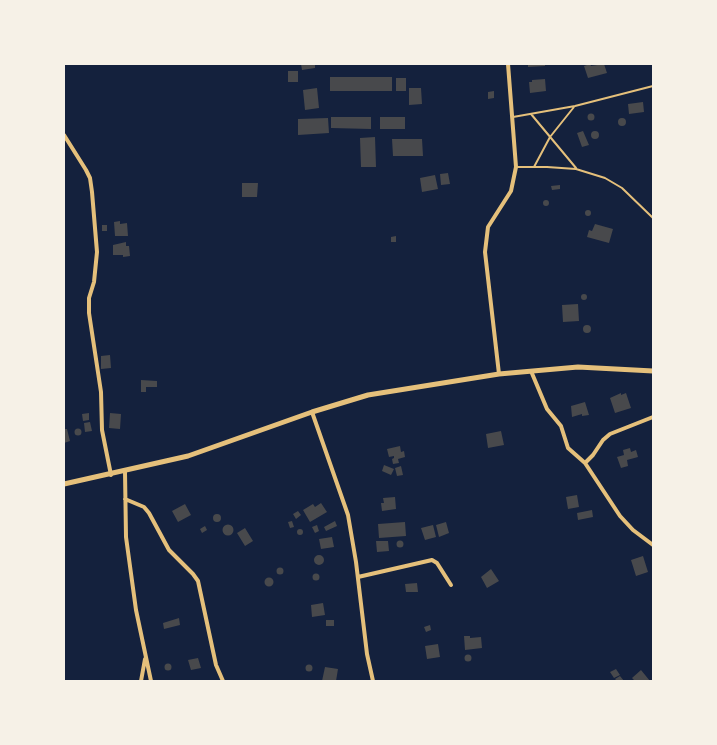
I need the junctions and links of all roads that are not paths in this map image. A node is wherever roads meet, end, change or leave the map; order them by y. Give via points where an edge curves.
1 (508, 64) edge
2 (653, 86) edge
3 (575, 106) junction
4 (531, 114) junction
5 (513, 117) junction
6 (64, 135) edge
7 (550, 137) junction
8 (516, 167) junction
9 (534, 167) junction
10 (576, 169) junction
11 (653, 218) edge
12 (531, 371) junction
13 (653, 371) edge
14 (500, 374) junction
15 (312, 412) junction
16 (653, 417) edge
17 (586, 463) junction
18 (125, 472) junction
19 (111, 474) junction
20 (64, 484) edge
21 (125, 499) junction
22 (653, 545) edge
23 (358, 577) junction
24 (451, 584) dead end
25 (145, 655) junction
26 (141, 681) edge
27 (151, 681) edge
28 (223, 681) edge
29 (373, 681) edge

1 - 5 street
2 - 3 lane
3 - 4 lane
3 - 7 lane
4 - 5 lane
4 - 7 lane
5 - 8 street
6 - 19 street via 90,178 92,192 97,252 89,312 101,392 102,430
7 - 9 lane
7 - 10 lane
8 - 9 lane
8 - 14 street via 511,191 488,227 485,252
9 - 10 lane
10 - 11 lane via 605,178 622,188
12 - 13 street via 597,368
12 - 14 street
12 - 17 street via 547,409 561,426 568,448
14 - 15 street via 368,395
15 - 18 street via 210,450
15 - 23 street via 348,515
16 - 17 street via 610,434
17 - 22 street via 620,516
18 - 19 street
18 - 21 street
19 - 20 street
21 - 25 street via 126,537
21 - 28 street via 144,507 169,550 198,582 216,665
23 - 24 street via 432,560 438,563
23 - 29 street via 366,654
25 - 26 street
25 - 27 street

